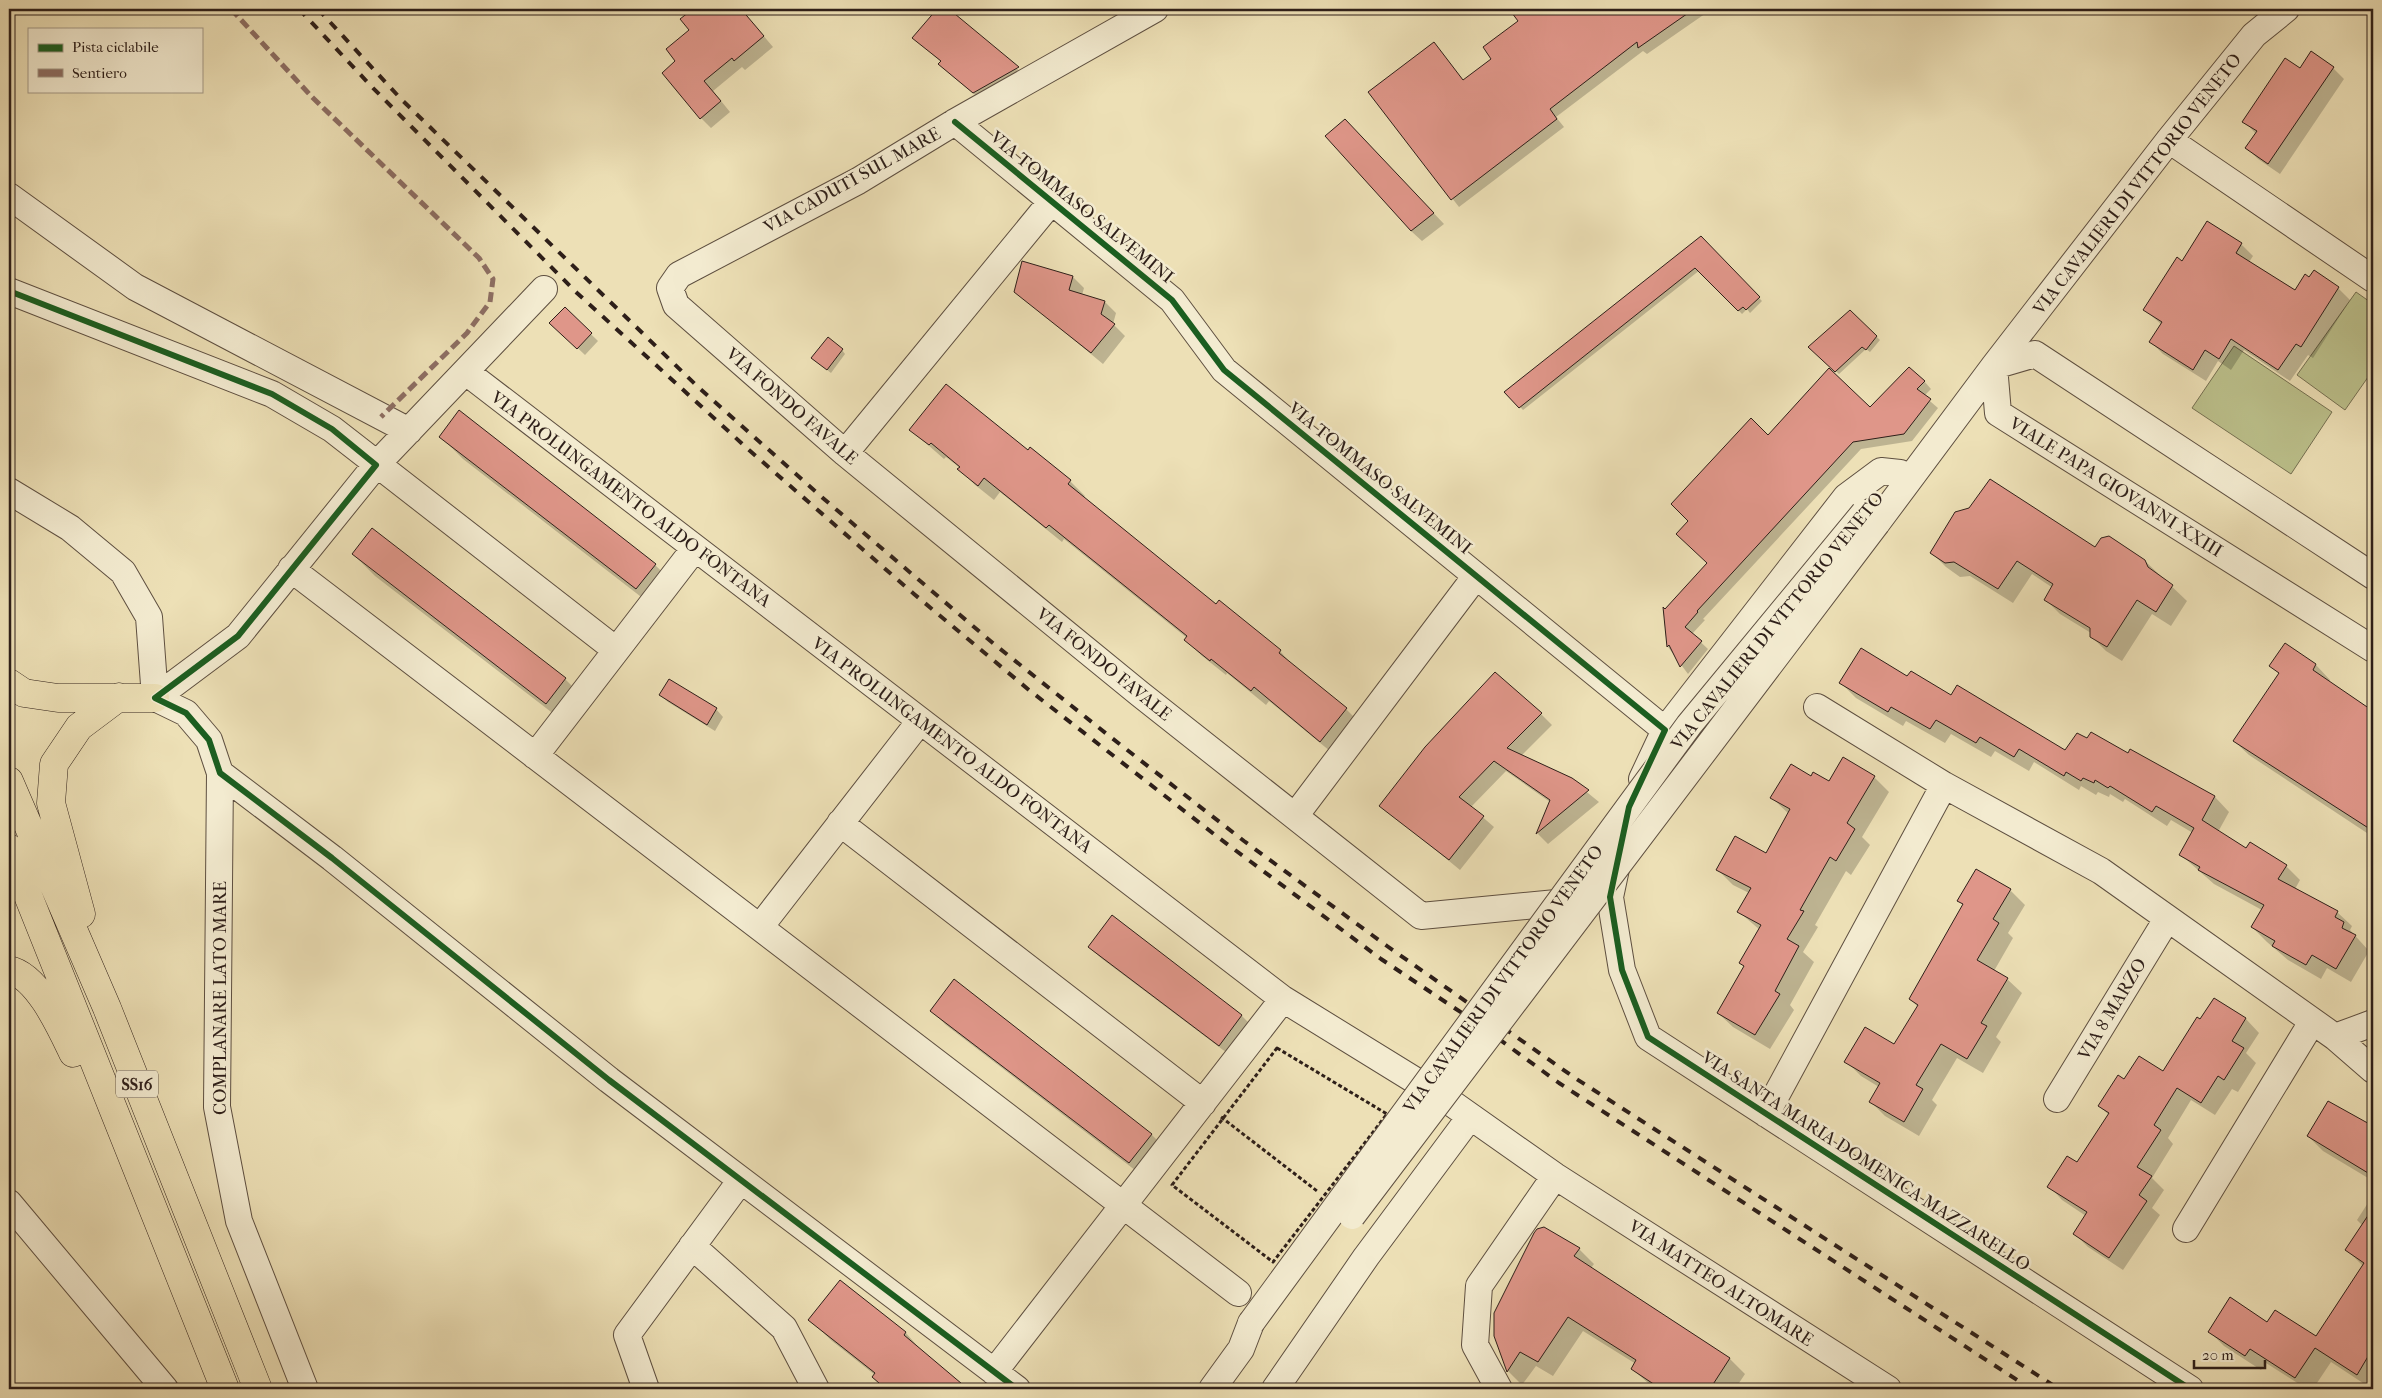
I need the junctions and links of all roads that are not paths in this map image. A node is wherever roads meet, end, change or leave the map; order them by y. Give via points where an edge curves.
1 (1155, 9) edge
2 (2286, 9) edge
3 (955, 122) junction
4 (2169, 140) junction
5 (9, 196) edge
6 (1051, 202) junction
7 (679, 275) joint
8 (2373, 279) edge
9 (544, 289) dead end
10 (9, 291) edge
11 (1994, 366) junction
12 (466, 372) junction
13 (409, 431) junction
14 (845, 453) junction
15 (376, 464) junction
16 (1900, 473) junction
17 (9, 491) edge
18 (1870, 518) junction
19 (695, 548) junction
20 (291, 569) junction
21 (1476, 576) junction
22 (2373, 576) edge
23 (2373, 649) edge
24 (616, 650) junction
25 (9, 683) edge
26 (119, 697) junction
27 (155, 698) junction
28 (1816, 707) dead end
29 (920, 721) junction
30 (1665, 730) junction
31 (535, 756) junction
32 (220, 773) junction
33 (9, 781) edge
34 (1944, 785) junction
35 (1295, 816) junction
36 (840, 823) junction
37 (9, 848) edge
38 (1610, 898) junction
39 (2167, 919) junction
40 (760, 927) junction
41 (9, 970) edge
42 (1283, 999) junction
43 (107, 1008) junction
44 (2312, 1022) junction
45 (2373, 1023) edge
46 (2335, 1037) junction
47 (2373, 1070) edge
48 (2058, 1100) dead end
49 (1460, 1110) junction
50 (1213, 1111) junction
51 (1766, 1114) junction
52 (1555, 1176) junction
53 (741, 1180) junction
54 (142, 1185) junction
55 (9, 1203) edge
56 (1124, 1206) junction
57 (2186, 1229) dead end
58 (692, 1246) junction
59 (1238, 1293) dead end
60 (999, 1381) edge
61 (165, 1389) edge
62 (225, 1389) edge
63 (258, 1389) edge
64 (305, 1389) edge
65 (646, 1389) edge
66 (816, 1389) edge
67 (1017, 1389) edge
68 (1212, 1389) edge
69 (1275, 1389) edge
70 (1499, 1389) edge
71 (1888, 1389) edge
72 (2190, 1389) edge

1 - 3 street, VIA CADUTI SUL MARE
2 - 4 street, VIA CAVALIERI DI VITTORIO VENETO via 2254,35
3 - 6 street, VIA TOMMASO SALVEMINI
3 - 7 street, VIA CADUTI SUL MARE via 858,181
4 - 8 street
4 - 11 street, VIA CAVALIERI DI VITTORIO VENETO
5 - 13 street via 135,287
6 - 14 street
6 - 21 street, VIA TOMMASO SALVEMINI via 1172,300 1224,370
7 - 14 street, VIA FONDO FAVALE via 670,288 676,305
9 - 12 street
10 - 15 street via 272,394 332,429
11 - 16 street, VIA CAVALIERI DI VITTORIO VENETO
11 - 18 street, VIA CAVALIERI DI VITTORIO VENETO
11 - 22 street via 2035,354
11 - 23 street, VIALE PAPA GIOVANNI XXIII via 1998,413
12 - 13 street
12 - 19 street, VIA PROLUNGAMENTO ALDO FONTANA
13 - 15 street
14 - 35 street, VIA FONDO FAVALE
15 - 20 street
15 - 24 street
16 - 18 street, VIA CAVALIERI DI VITTORIO VENETO
16 - 30 street via 1881,471 1846,497
17 - 27 street via 70,528 123,572 149,617
18 - 68 street, VIA CAVALIERI DI VITTORIO VENETO, bridge
19 - 24 street
19 - 29 street, VIA PROLUNGAMENTO ALDO FONTANA
20 - 27 street via 238,636
20 - 31 street
21 - 30 street, VIA TOMMASO SALVEMINI
21 - 35 street
24 - 31 street
25 - 26 highway via 24,693 58,698
26 - 27 highway
26 - 43 highway, SS16 via 79,727 54,764 51,803
27 - 32 street, COMPLANARE LATO MARE via 186,713 210,740
28 - 34 street
29 - 36 street
29 - 42 street, VIA PROLUNGAMENTO ALDO FONTANA
30 - 38 street via 1629,807
31 - 40 street
32 - 53 street via 332,858 608,1080
32 - 64 street, COMPLANARE LATO MARE via 217,1107 240,1221
33 - 43 highway, SS16
34 - 39 street via 2101,871
34 - 51 street
35 - 38 street, VIA FONDO FAVALE via 1421,916
36 - 40 street
36 - 50 street
37 - 54 highway, SS16
38 - 51 street, VIA SANTA MARIA DOMENICA MAZZARELLO via 1622,970 1648,1037
39 - 44 street
39 - 48 street, VIA 8 MARZO
40 - 56 street
41 - 54 highway, SS16 via 17,972 46,1000
42 - 49 street, VIA PROLUNGAMENTO ALDO FONTANA
42 - 50 street
43 - 63 highway, SS16
44 - 46 street
44 - 57 street
45 - 46 street
46 - 47 street
49 - 52 street, VIA MATTEO ALTOMARE
49 - 69 street via 1366,1257
50 - 56 street
51 - 72 street, VIA SANTA MARIA DOMENICA MAZZARELLO
52 - 70 street via 1480,1286 1475,1345
52 - 71 street, VIA MATTEO ALTOMARE
53 - 58 street
53 - 60 street
54 - 62 highway, SS16
55 - 61 street
56 - 59 street
56 - 60 street
58 - 65 street via 627,1335
58 - 66 street via 784,1328
60 - 67 street

